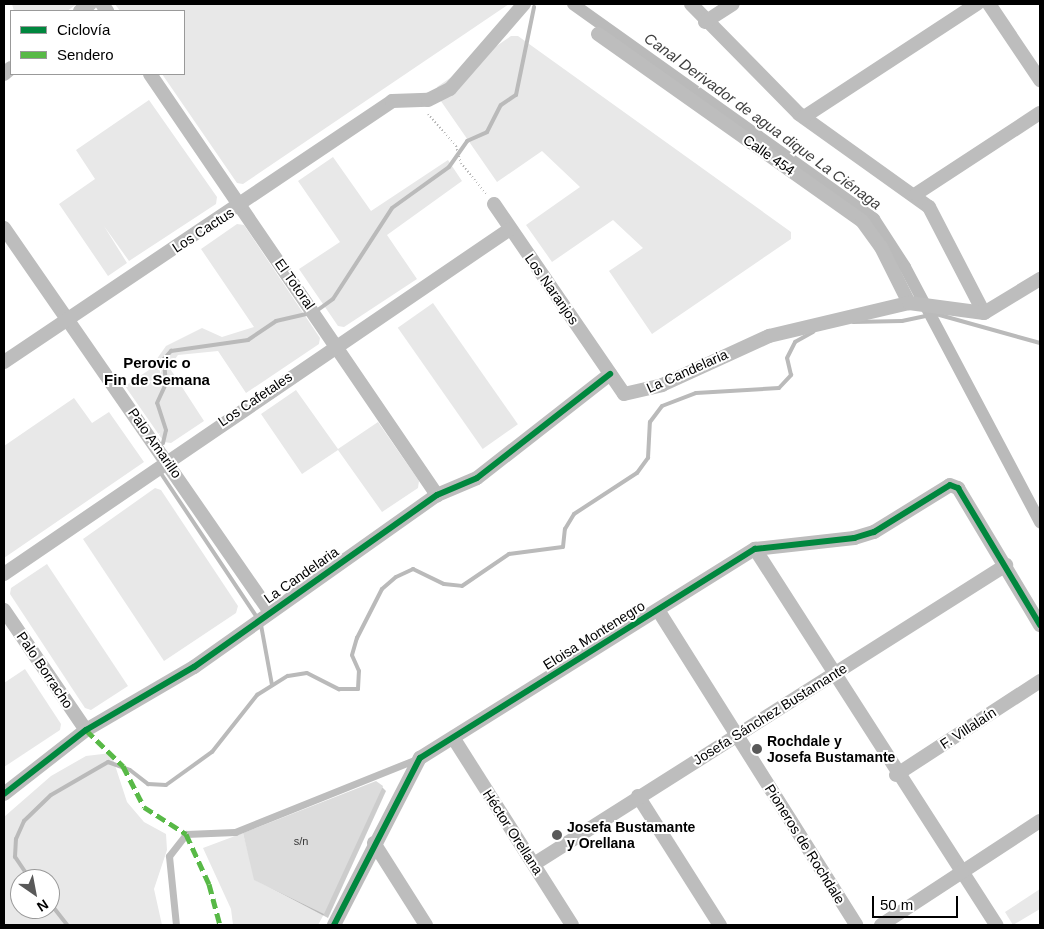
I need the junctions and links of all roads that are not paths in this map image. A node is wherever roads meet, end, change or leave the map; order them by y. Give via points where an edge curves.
1 (524, 4) edge
2 (691, 4) edge
3 (733, 4) edge
4 (977, 4) edge
5 (989, 4) edge
6 (705, 22) junction
7 (598, 34) dead end
8 (151, 75) edge
9 (1040, 80) edge
10 (1040, 113) edge
11 (804, 117) junction
12 (916, 194) junction
13 (494, 204) road end
14 (240, 205) junction
15 (4, 228) edge
16 (510, 229) junction
17 (1040, 279) edge
18 (909, 303) junction
19 (984, 313) junction
20 (68, 319) junction
21 (337, 344) junction
22 (4, 362) edge
23 (610, 374) junction
24 (166, 459) junction
25 (437, 495) junction
26 (755, 550) junction
27 (1006, 565) junction
28 (4, 574) edge
29 (4, 610) edge
30 (658, 610) junction
31 (269, 611) junction
32 (1040, 625) edge
33 (833, 676) junction
34 (1040, 681) edge
35 (86, 730) junction
36 (737, 734) junction
37 (454, 739) junction
38 (420, 758) junction
39 (896, 775) junction
40 (4, 794) edge
41 (638, 796) junction
42 (1040, 821) edge
43 (374, 843) junction
44 (534, 864) junction
45 (961, 872) junction
46 (176, 925) edge
47 (334, 925) edge
48 (426, 925) edge
49 (572, 925) edge
50 (720, 925) edge
51 (856, 925) edge
52 (881, 925) edge
53 (996, 925) edge

1 - 14 street, Los Cactus via 463,78 428,100 392,101
2 - 6 street
3 - 6 street
4 - 11 street
5 - 9 street
6 - 11 street
7 - 18 street, Calle 454 via 862,221 881,247
8 - 14 street, El Totoral
10 - 12 street
11 - 12 street
12 - 19 street via 929,207
13 - 16 street, Los Naranjos
14 - 20 street, Los Cactus
14 - 21 street, El Totoral
15 - 20 street, Palo Amarillo
16 - 21 street, Los Cafetales
16 - 23 street, Los Naranjos
17 - 19 street
18 - 19 street
18 - 23 street, La Candelaria via 769,336 634,394 624,394
20 - 22 street, Los Cactus
20 - 24 street, Palo Amarillo
21 - 24 street, Los Cafetales
21 - 25 street, El Totoral
23 - 25 street, La Candelaria via 477,478
24 - 28 street, Los Cafetales
24 - 31 street, Palo Amarillo
25 - 31 street, La Candelaria
26 - 27 street, Eloisa Montenegro via 854,538 874,532 942,488 958,488
26 - 30 street, Eloisa Montenegro
26 - 33 street
27 - 32 street
27 - 33 street, Josefa Sánchez Bustamante
29 - 35 street, Palo Borracho
30 - 36 street, Pioneros de Rochdale
30 - 37 street, Eloisa Montenegro
31 - 35 street, La Candelaria via 194,667
33 - 36 street, Josefa Sánchez Bustamante
33 - 39 street
34 - 39 street, F. Villalaín
35 - 40 street, La Candelaria
36 - 41 street, Josefa Sánchez Bustamante
36 - 51 street, Pioneros de Rochdale
37 - 38 street, Eloisa Montenegro
37 - 44 street, Héctor Orellana
38 - 43 street
38 - 46 lane via 235,832 186,834 169,856
39 - 45 street
41 - 44 street, Josefa Sánchez Bustamante
41 - 50 street
42 - 45 street
43 - 47 street
43 - 48 street
44 - 49 street, Héctor Orellana
45 - 52 street
45 - 53 street

